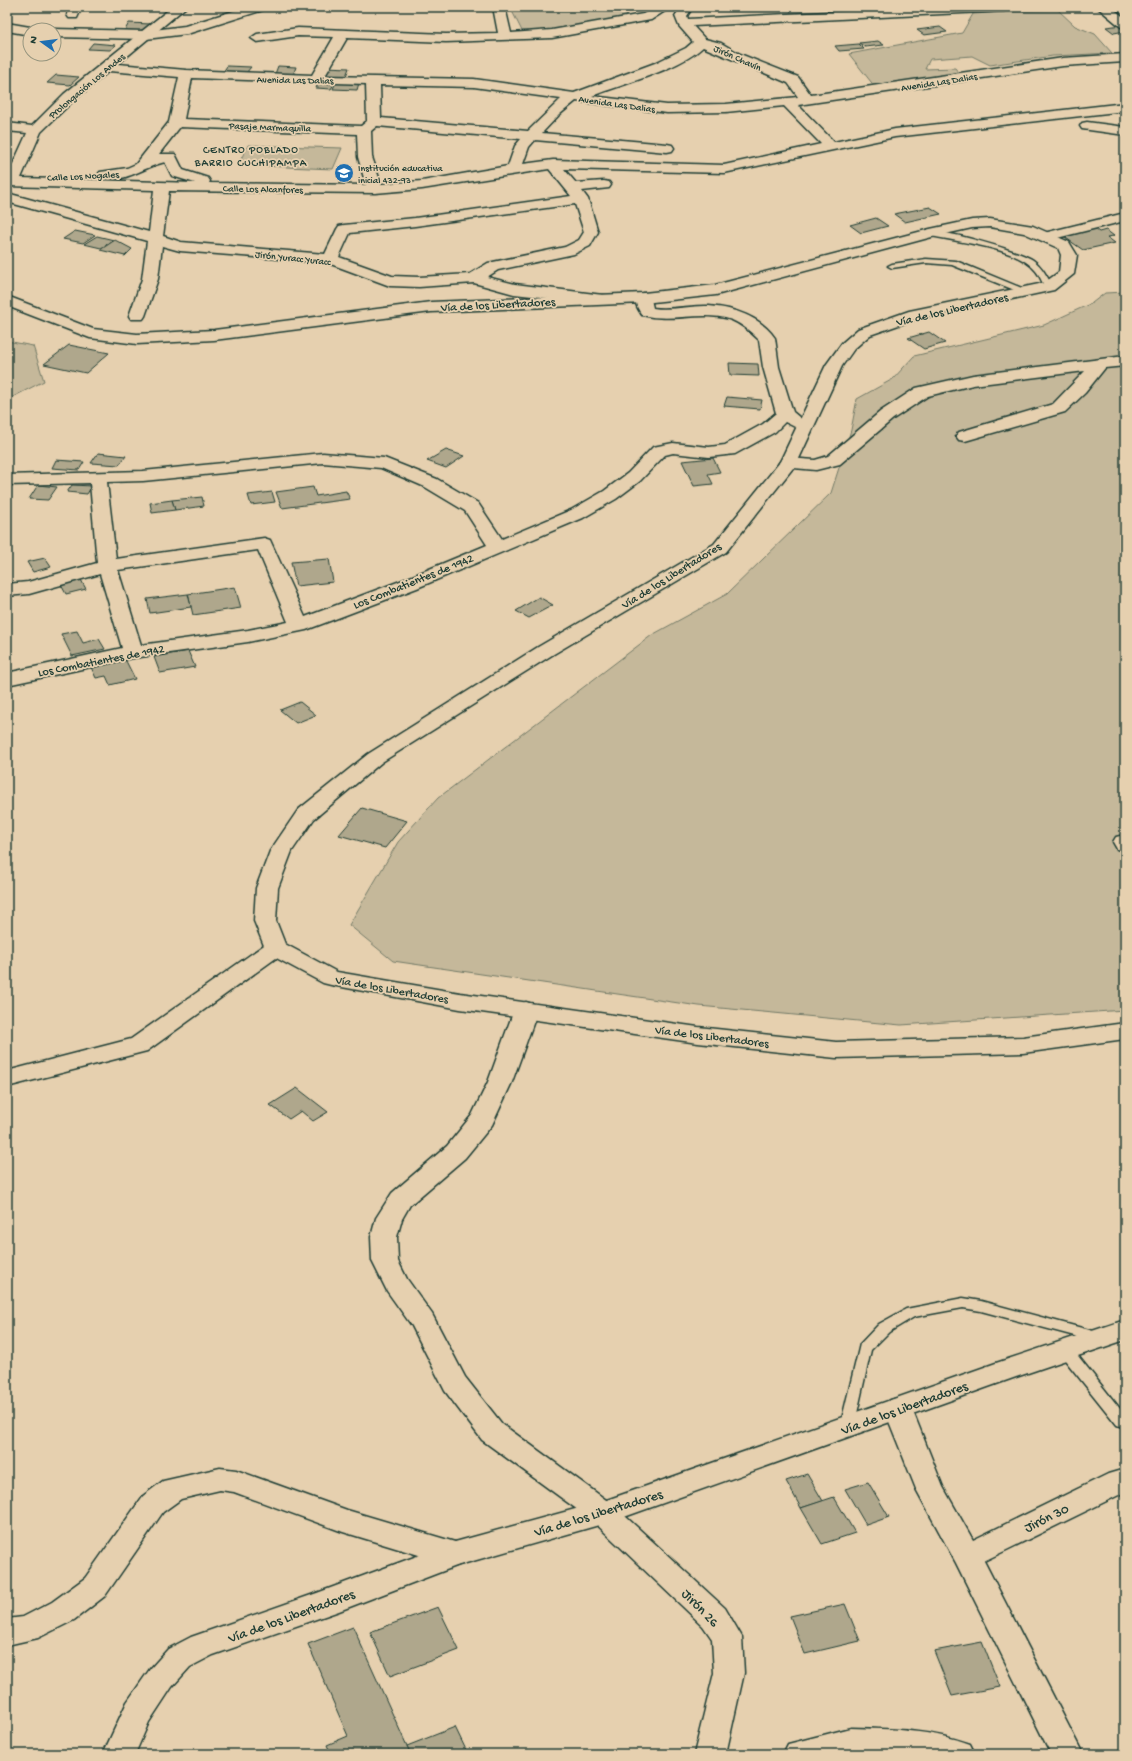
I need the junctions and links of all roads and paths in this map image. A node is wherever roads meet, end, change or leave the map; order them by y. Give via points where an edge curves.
1 (180, 7) edge
2 (259, 7) edge
3 (499, 7) edge
4 (665, 7) edge
5 (687, 7) edge
6 (1004, 7) edge
7 (1103, 7) edge
8 (683, 23) junction
9 (1125, 24) edge
10 (7, 27) edge
11 (22, 30) edge
12 (62, 33) edge
13 (343, 33) junction
14 (146, 35) junction
15 (505, 37) junction
16 (257, 38) dead end
17 (700, 42) junction
18 (1125, 58) edge
19 (108, 67) junction
20 (186, 74) junction
21 (316, 79) junction
22 (373, 80) junction
23 (575, 97) junction
24 (807, 100) junction
25 (787, 102) junction
26 (1125, 107) edge
27 (176, 123) junction
28 (369, 126) junction
29 (1087, 126) dead end
30 (7, 127) edge
31 (35, 130) junction
32 (1125, 131) edge
33 (532, 136) junction
34 (831, 147) junction
35 (667, 148) dead end
36 (553, 164) junction
37 (141, 167) junction
38 (514, 169) junction
39 (9, 181) edge
40 (604, 185) dead end
41 (162, 186) junction
42 (197, 187) junction
43 (375, 189) junction
44 (576, 193) junction
45 (7, 197) edge
46 (1125, 217) edge
47 (930, 233) junction
48 (1049, 236) junction
49 (156, 241) junction
50 (330, 259) junction
51 (892, 266) dead end
52 (474, 278) junction
53 (1049, 287) junction
54 (1025, 291) junction
55 (644, 298) junction
56 (605, 299) junction
57 (7, 301) edge
58 (137, 316) dead end
59 (1125, 361) edge
60 (1099, 365) junction
61 (785, 414) junction
62 (805, 429) junction
63 (965, 436) dead end
64 (788, 463) junction
65 (98, 477) junction
66 (7, 480) edge
67 (498, 547) junction
68 (107, 566) junction
69 (7, 590) edge
70 (300, 626) junction
71 (133, 652) junction
72 (7, 679) edge
73 (275, 948) junction
74 (526, 1010) junction
75 (1125, 1031) edge
76 (7, 1079) edge
77 (1113, 1334) edge
78 (1066, 1351) junction
79 (898, 1409) junction
80 (1125, 1423) edge
81 (847, 1427) junction
82 (1125, 1480) edge
83 (604, 1513) junction
84 (455, 1554) junction
85 (967, 1556) junction
86 (7, 1632) edge
87 (119, 1754) edge
88 (710, 1754) edge
89 (799, 1754) edge
90 (959, 1754) edge
91 (1067, 1754) edge

1 - 14 main road, Prolongación Los Andes
2 - 14 main road via 187,30
3 - 15 main road
4 - 15 main road via 647,17 552,34
5 - 8 main road via 681,16
6 - 8 main road
7 - 9 main road
8 - 17 main road, Jirón Chavín
10 - 11 main road
12 - 14 main road
13 - 15 main road via 446,38
13 - 16 main road via 298,32
13 - 21 main road
14 - 19 main road, Prolongación Los Andes
17 - 23 main road via 691,51 660,66
17 - 24 main road, Jirón Chavín via 716,46 734,57 793,80
18 - 24 main road, Avenida Las Dalias via 1063,62
19 - 20 main road, Avenida Las Dalias
19 - 31 main road, Prolongación Los Andes via 68,98
20 - 21 main road, Avenida Las Dalias
20 - 27 main road
21 - 22 main road, Avenida Las Dalias
22 - 23 main road, Avenida Las Dalias via 474,83
22 - 28 main road
23 - 25 main road, Avenida Las Dalias via 667,109 726,108
23 - 33 main road via 554,112
24 - 25 main road, Avenida Las Dalias
25 - 34 main road
26 - 34 main road, Calle Los Alcanfores via 895,133
27 - 28 main road, Pasaje Marmaquilla
27 - 37 main road
28 - 33 main road, Pasaje Marmaquilla
28 - 43 main road via 365,157
29 - 32 main road
30 - 31 main road
31 - 39 main road, Prolongación Los Andes
33 - 35 main road, Pasaje Marmaquilla
33 - 38 main road via 522,146
34 - 36 main road, Calle Los Alcanfores via 724,169
36 - 38 main road, Calle Los Alcanfores
36 - 44 main road
37 - 39 main road, Calle Los Nogales via 130,172
37 - 42 main road, Calle Los Nogales via 160,158 170,157 177,173 204,182
38 - 43 main road, Calle Los Alcanfores via 422,185
39 - 41 main road, Calle Los Alcanfores
40 - 44 main road
41 - 42 main road, Calle Los Alcanfores
41 - 49 main road
42 - 43 main road, Calle Los Alcanfores
44 - 50 main road via 415,222 344,229
44 - 52 main road via 591,232 585,243 568,251 493,266
45 - 49 main road, Jirón Yuracc Yuracc via 106,224
46 - 48 main road
47 - 48 main road, Vía de los Libertadores via 990,222
47 - 53 lane via 982,244 1022,258 1037,268
47 - 55 main road, Vía de los Libertadores via 716,290
48 - 53 main road, Vía de los Libertadores via 1064,245 1070,255 1066,274
49 - 50 main road, Jirón Yuracc Yuracc via 180,246
49 - 58 main road via 150,278
50 - 52 main road, Jirón Yuracc Yuracc via 390,281 419,282
51 - 54 lane via 926,261 953,263
52 - 56 main road, Jirón Yuracc Yuracc via 514,289
53 - 54 main road, Vía de los Libertadores
54 - 62 main road, Vía de los Libertadores via 909,316 864,332 848,346 834,365
55 - 56 main road, Vía de los Libertadores
55 - 61 main road via 644,306 648,312 660,314 709,311 736,316 759,330 767,338 771,367
56 - 57 main road, Vía de los Libertadores via 431,307 214,335 138,339 90,333
59 - 60 main road
60 - 63 main road via 1079,390 1059,408
60 - 64 main road via 973,380 922,392 887,415 834,460 816,465
61 - 62 main road
61 - 67 main road, Los Combatientes de 1942 via 769,428 729,450 709,452 673,448 659,451 634,477 610,495 577,514
62 - 64 main road, Vía de los Libertadores
64 - 73 main road, Vía de los Libertadores via 720,548 545,651 375,758 306,815 281,851 268,888 265,921
65 - 66 main road
65 - 67 main road via 143,476 323,458 384,463 431,483 472,507
65 - 68 main road
67 - 70 main road, Los Combatientes de 1942
68 - 69 main road via 29,588
68 - 70 main road via 264,544
68 - 71 main road
70 - 71 main road, Los Combatientes de 1942
71 - 72 main road, Los Combatientes de 1942
73 - 74 main road, Vía de los Libertadores via 330,978
73 - 76 main road via 139,1045
74 - 75 main road, Vía de los Libertadores via 698,1035 836,1050 1023,1045
74 - 83 main road, Jirón 26 via 500,1082 483,1119 456,1152 401,1199 389,1218 384,1237 385,1261 396,1284 423,1321 455,1384 492,1432
77 - 78 main road, Vía de los Libertadores
77 - 81 lane via 963,1303 911,1313 884,1328 865,1348
78 - 79 main road, Vía de los Libertadores
78 - 80 lane
79 - 81 main road, Vía de los Libertadores
79 - 85 main road via 930,1489
81 - 83 main road, Vía de los Libertadores
82 - 85 main road, Jirón 30
83 - 84 main road, Vía de los Libertadores
83 - 88 main road, Jirón 26 via 714,1617 727,1637 729,1673
84 - 86 main road via 343,1520 236,1481 220,1479 197,1482 173,1489 153,1504 96,1588 63,1611 27,1629
84 - 87 main road, Vía de los Libertadores via 202,1646 180,1658 161,1678 138,1712
85 - 91 main road
89 - 90 main road via 851,1742 906,1743

